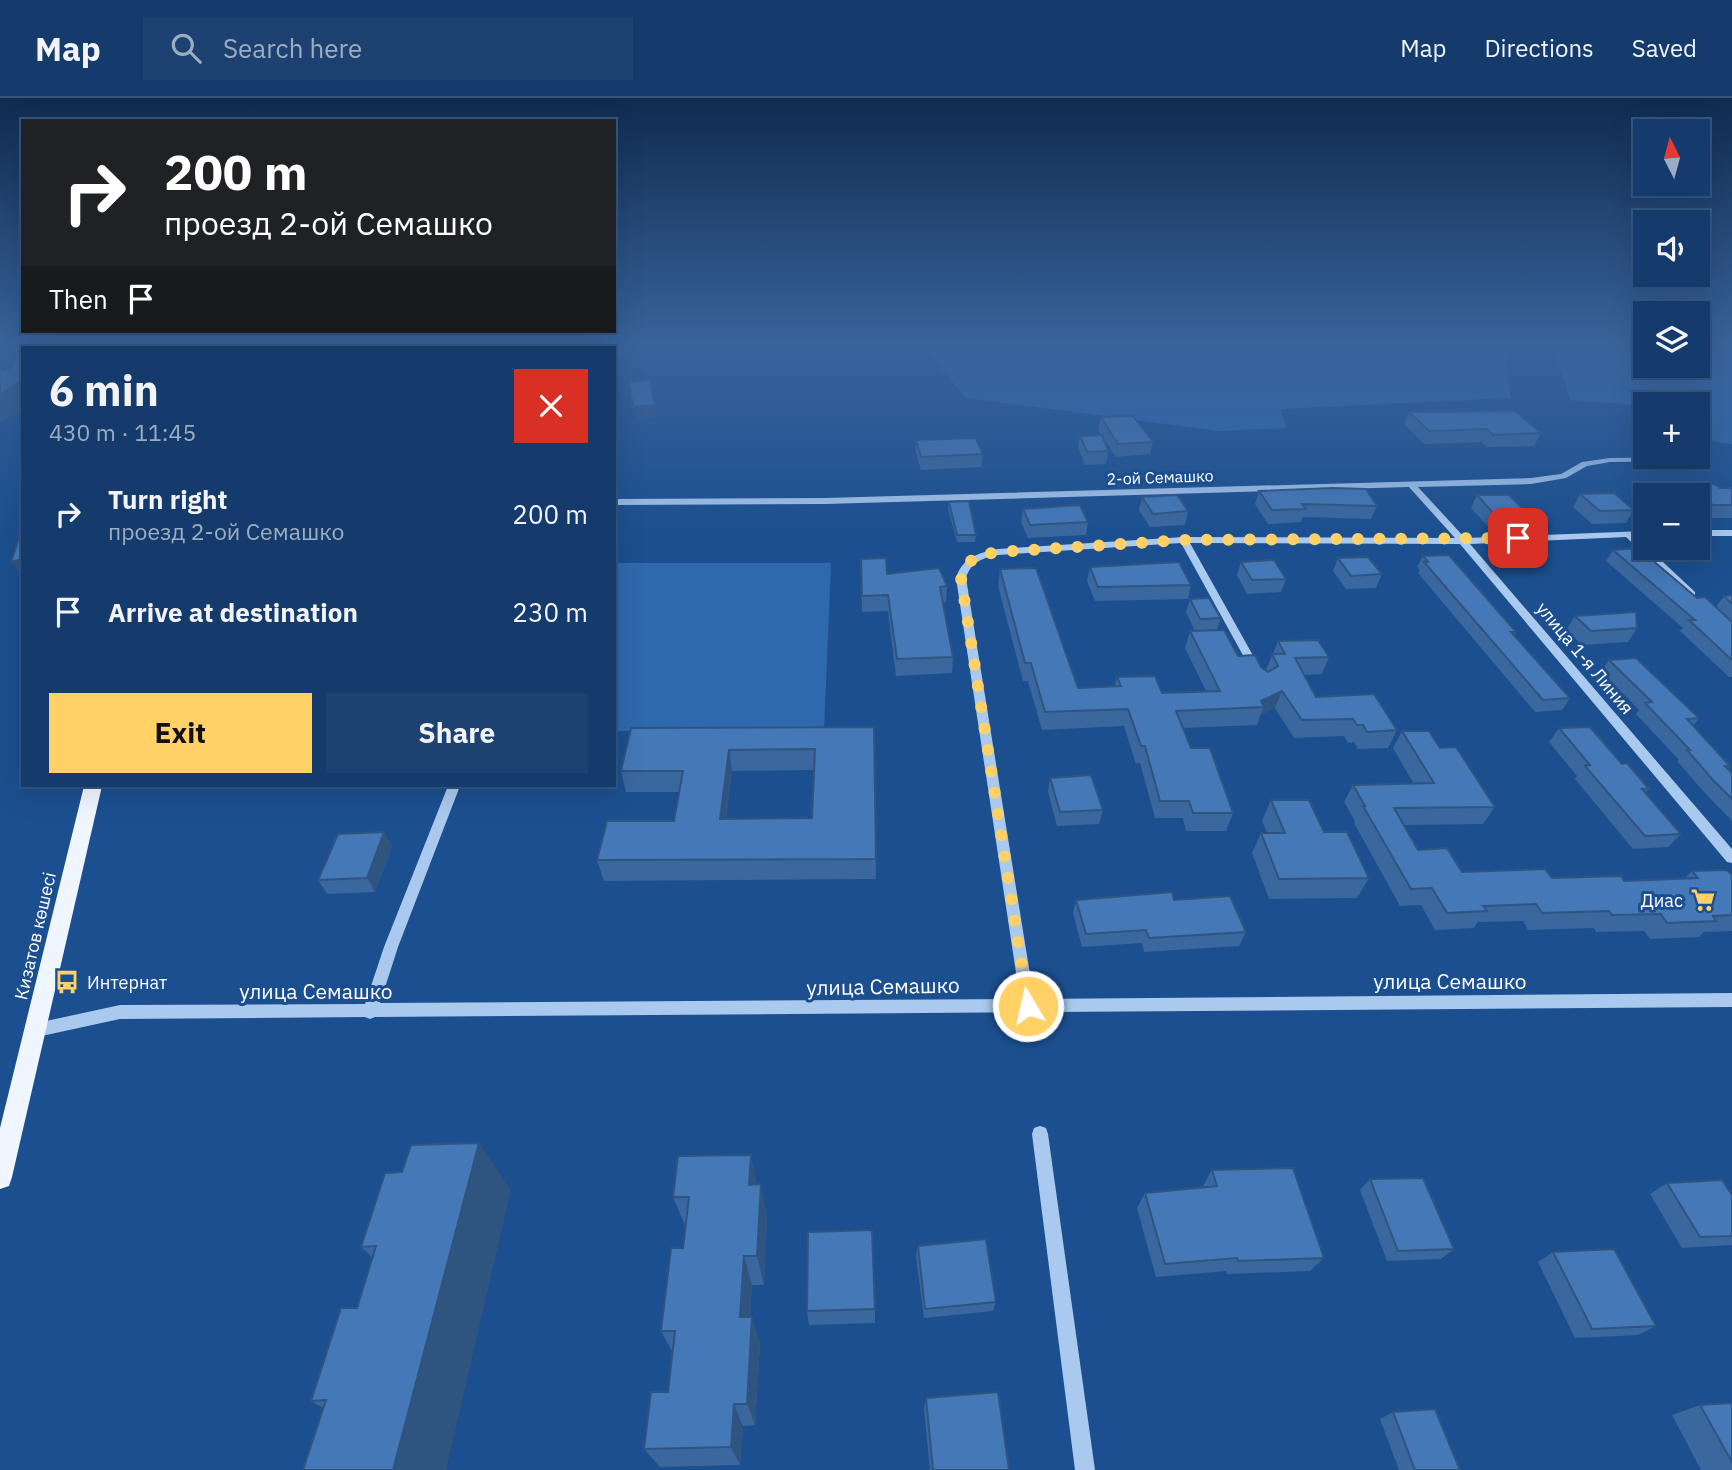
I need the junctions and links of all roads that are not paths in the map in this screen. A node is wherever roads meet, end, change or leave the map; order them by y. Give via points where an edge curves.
1 (1633, 460) edge
2 (1410, 483) junction
3 (616, 502) edge
4 (1710, 533) edge
5 (1732, 533) edge
6 (1628, 534) junction
7 (1633, 534) edge
8 (1184, 540) junction
9 (1463, 541) junction
10 (1704, 606) edge
11 (1263, 683) edge
12 (93, 787) edge
13 (454, 787) edge
14 (1732, 858) edge
15 (1732, 1000) edge
16 (1028, 1006) junction
17 (370, 1012) junction
18 (37, 1030) junction
19 (1040, 1135) dead end
20 (0, 1177) edge
21 (1085, 1470) edge

1 - 2 street, 2-ой Семашко via 1585,464 1563,476 1531,481
2 - 3 street, 2-ой Семашко via 825,501
2 - 9 street, улица 1-я Линия
4 - 5 street
6 - 7 street
6 - 9 street
6 - 10 street
8 - 9 street
8 - 11 street
8 - 16 street via 998,552 971,559 964,568 961,578
9 - 14 street, улица 1-я Линия
12 - 18 main road, Кизатов көшесі
13 - 17 street
15 - 16 street, улица Семашко
16 - 17 street, улица Семашко
17 - 18 street, улица Семашко via 120,1012
18 - 20 main road, Кизатов көшесі
19 - 21 street

